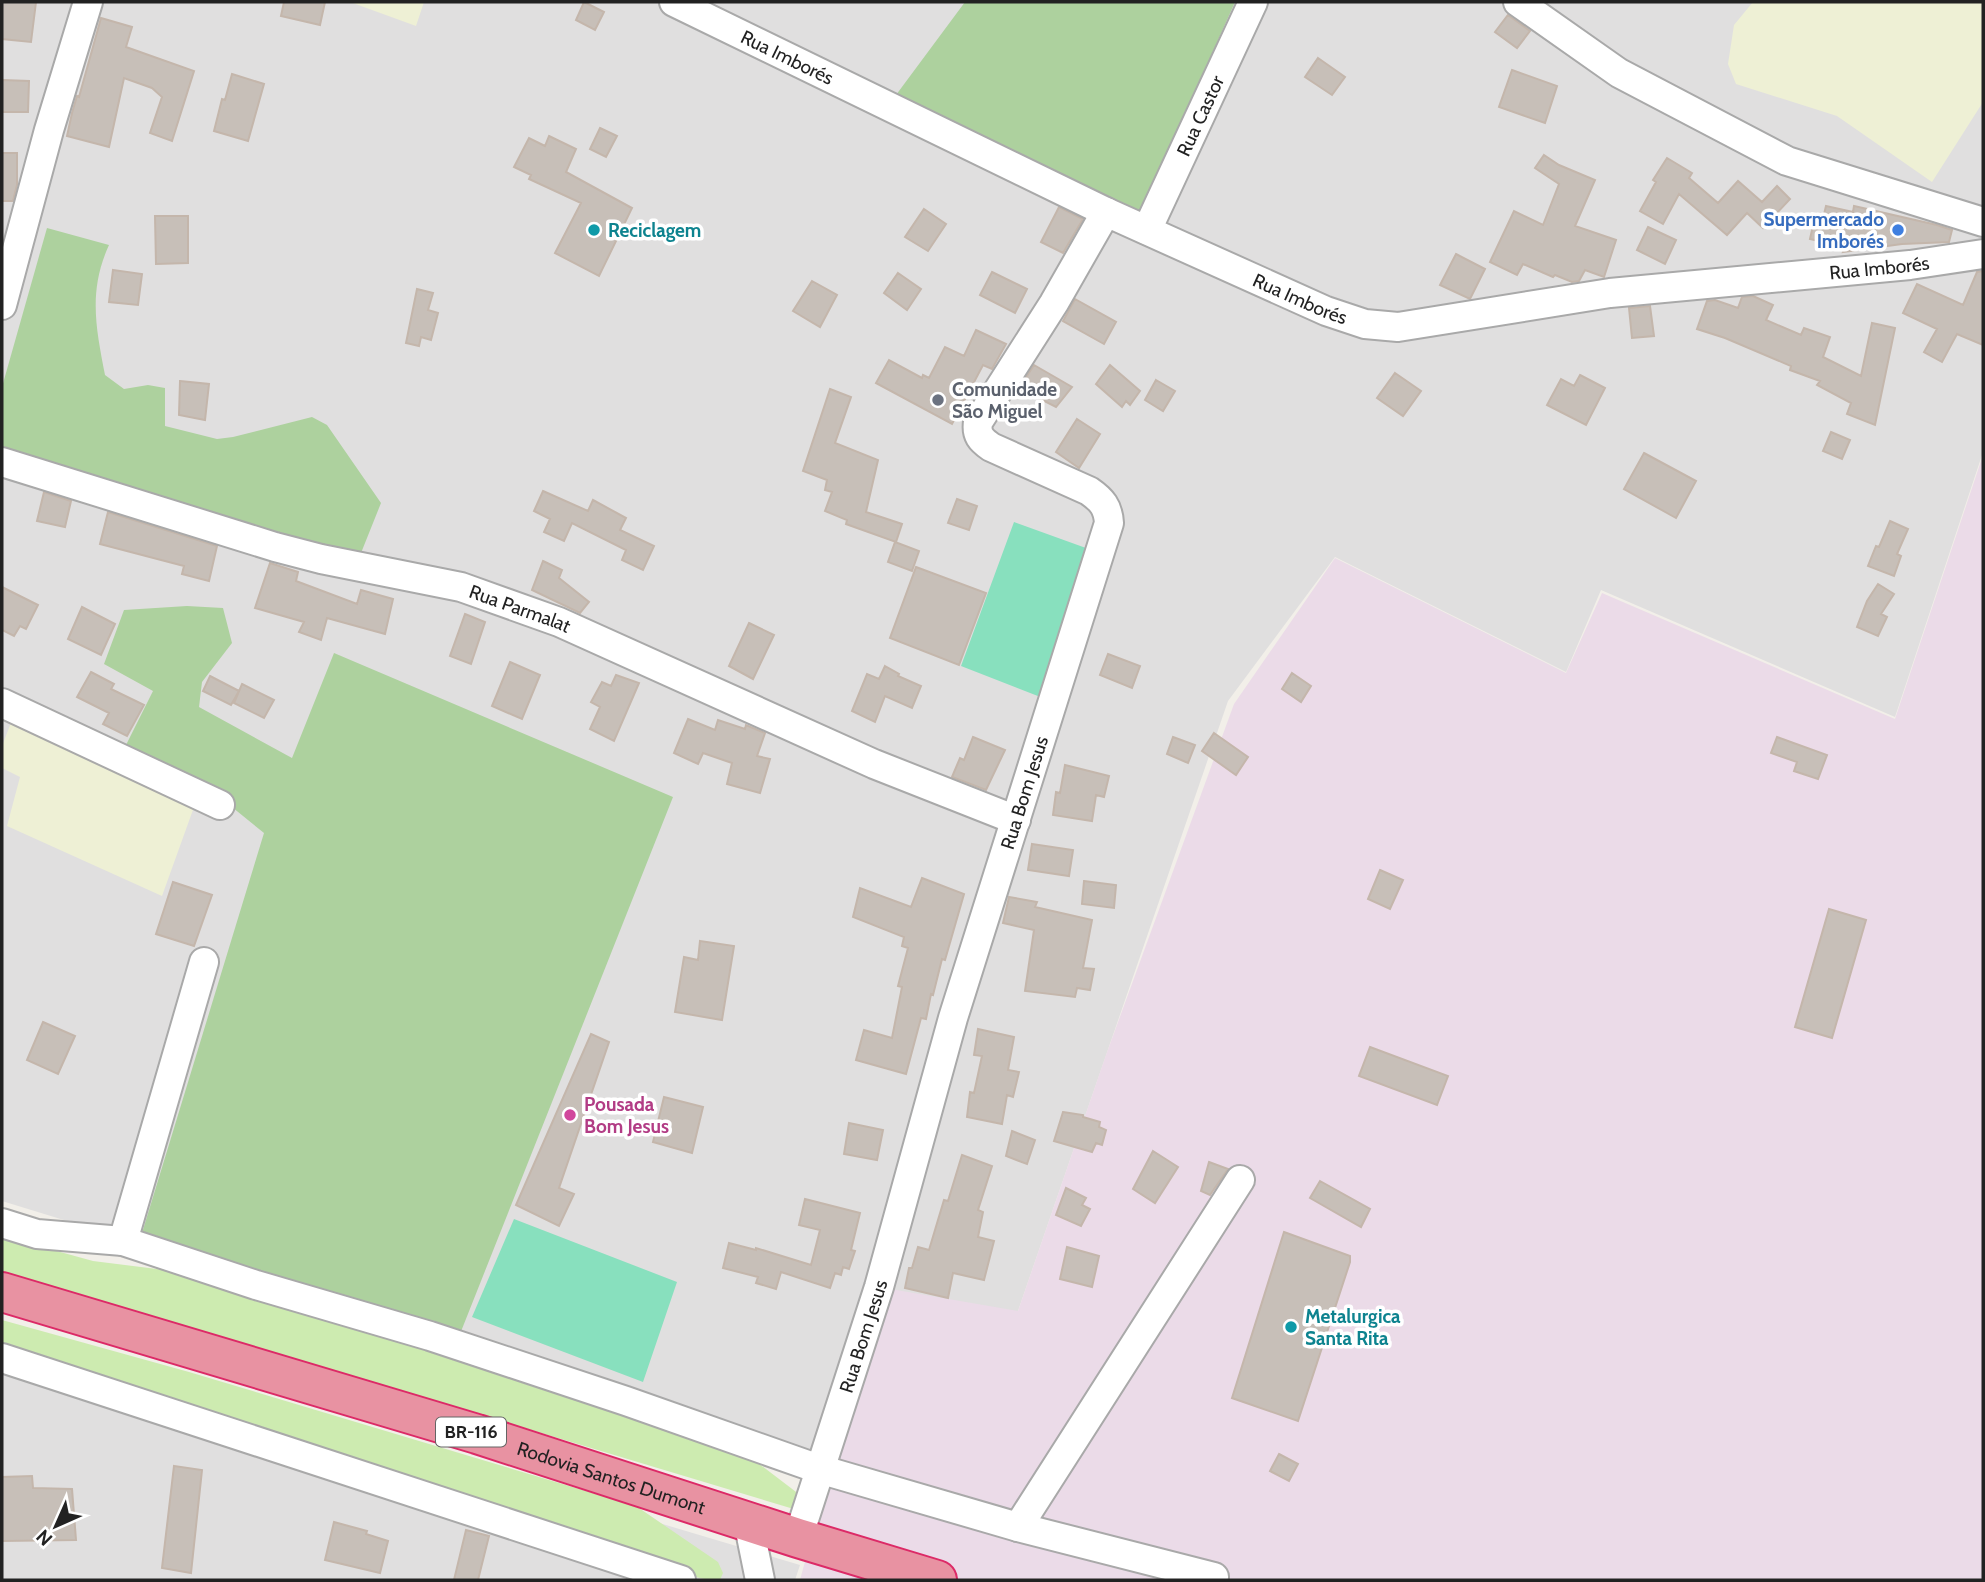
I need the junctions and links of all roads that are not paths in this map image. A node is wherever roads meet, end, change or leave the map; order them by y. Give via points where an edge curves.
1 (88, 2) edge
2 (674, 2) edge
3 (1253, 2) edge
4 (1518, 2) edge
5 (1106, 212) junction
6 (1983, 222) edge
7 (1147, 230) junction
8 (1983, 254) edge
9 (2, 305) edge
10 (2, 463) edge
11 (2, 703) edge
12 (220, 805) dead end
13 (1016, 820) junction
14 (204, 962) dead end
15 (1240, 1181) dead end
16 (2, 1223) edge
17 (123, 1241) junction
18 (2, 1292) edge
19 (2, 1358) edge
20 (819, 1469) junction
21 (748, 1521) junction
22 (1018, 1527) junction
23 (798, 1538) junction
24 (624, 1571) edge
25 (1210, 1579) edge
26 (681, 1580) edge
27 (760, 1580) edge
28 (937, 1580) edge

1 - 9 street
2 - 5 street, Rua Imborés
3 - 7 street, Rua Castor
4 - 6 street via 1619,73 1787,161
5 - 7 street, Rua Imborés
5 - 13 street, Rua Bom Jesus via 976,430 991,447 1089,491 1108,513 1109,523
7 - 8 street, Rua Imborés via 1326,311 1365,324 1398,327 1610,293
10 - 13 street, Rua Parmalat via 275,547 461,587 513,604 862,759
11 - 12 street
13 - 20 street, Rua Bom Jesus via 953,1018 879,1287
14 - 17 street
15 - 22 street
16 - 17 street via 37,1234
17 - 20 street via 443,1341
18 - 21 highway, Rodovia Santos Dumont / BR-116 via 477,1434
19 - 24 street
20 - 22 street
20 - 23 street, Rua Bom Jesus
21 - 23 highway, Rodovia Santos Dumont / BR-116
21 - 27 street
22 - 25 street
23 - 28 highway, Rodovia Santos Dumont / BR-116
24 - 26 street

